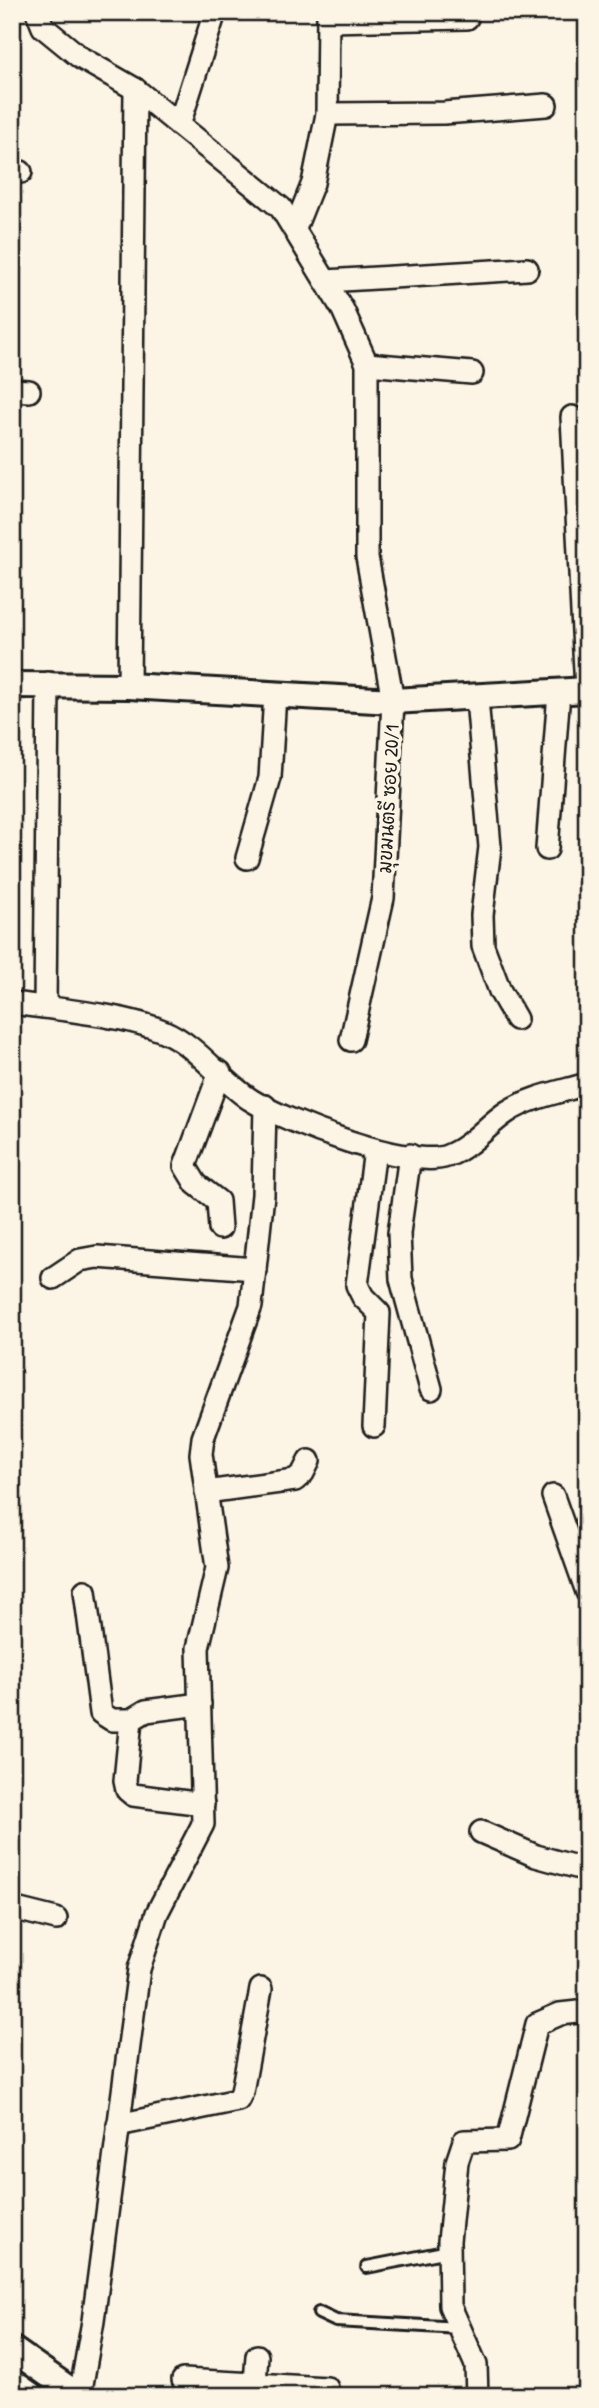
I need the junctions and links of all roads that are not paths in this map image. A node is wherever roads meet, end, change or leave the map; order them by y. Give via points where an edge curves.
1 (37, 12) edge
2 (215, 12) edge
3 (328, 16) edge
4 (467, 18) dead end
5 (135, 89) junction
6 (546, 105) dead end
7 (327, 114) junction
8 (179, 125) junction
9 (295, 228) junction
10 (527, 269) dead end
11 (326, 281) junction
12 (367, 364) junction
13 (472, 373) dead end
14 (572, 417) dead end
15 (48, 683) junction
16 (12, 685) edge
17 (129, 686) junction
18 (586, 690) edge
19 (559, 692) junction
20 (275, 694) junction
21 (477, 699) junction
22 (393, 701) junction
23 (547, 849) dead end
24 (247, 858) dead end
25 (12, 1003) edge
26 (45, 1007) junction
27 (516, 1020) dead end
28 (351, 1040) dead end
29 (220, 1072) junction
30 (587, 1084) edge
31 (265, 1106) junction
32 (375, 1150) junction
33 (410, 1155) junction
34 (220, 1228) dead end
35 (255, 1269) junction
36 (52, 1278) dead end
37 (431, 1389) dead end
38 (374, 1426) dead end
39 (309, 1461) dead end
40 (206, 1492) junction
41 (553, 1496) dead end
42 (85, 1591) dead end
43 (587, 1592) edge
44 (200, 1704) junction
45 (131, 1720) junction
46 (203, 1804) junction
47 (481, 1832) dead end
48 (587, 1870) edge
49 (12, 1908) edge
50 (55, 1919) dead end
51 (261, 1989) dead end
52 (587, 2011) edge
53 (118, 2125) junction
54 (449, 2251) junction
55 (367, 2267) dead end
56 (319, 2314) dead end
57 (460, 2328) junction
58 (12, 2349) edge
59 (257, 2356) dead end
60 (184, 2380) dead end
61 (327, 2388) dead end
62 (254, 2390) edge
63 (80, 2396) edge
64 (477, 2396) edge

1 - 5 street via 43,27 81,58
2 - 8 street
3 - 4 street
3 - 7 street
5 - 8 street
5 - 17 street
6 - 7 street via 444,113
7 - 9 street via 313,183
8 - 9 street via 281,208
9 - 11 street
10 - 11 street
11 - 12 street
12 - 13 street
12 - 22 street, มุขมนตรี ซอย 20/1 via 367,557
14 - 18 street
15 - 16 street
15 - 17 street
15 - 26 street
17 - 20 street
18 - 19 street
19 - 21 street
19 - 23 street
20 - 22 street
20 - 24 street via 270,778
21 - 22 street
21 - 27 street via 490,847 483,946
22 - 28 street, มุขมนตรี ซอย 20/1 via 383,898
25 - 26 street
26 - 29 street via 164,1032
29 - 31 street via 251,1100
29 - 34 street via 185,1166 196,1184 218,1200
30 - 33 street via 507,1112 446,1157
31 - 32 street via 353,1145
31 - 35 street
32 - 33 street
32 - 38 street via 358,1284 363,1297 379,1313
33 - 37 street via 399,1233 401,1279
35 - 36 street via 97,1257 80,1260
35 - 40 street via 251,1306 203,1438
39 - 40 street via 295,1480
40 - 44 street via 216,1568 198,1648
41 - 43 street
42 - 45 street via 101,1713 111,1720
44 - 45 street via 146,1711
44 - 46 street
45 - 46 street via 127,1790 133,1795
46 - 53 street via 203,1824 157,1913 139,1969
47 - 48 street via 536,1856
49 - 50 street
51 - 53 street via 238,2100
52 - 54 street via 560,2014 537,2024 509,2140 464,2141 457,2162
53 - 63 street
54 - 55 lane
54 - 57 street via 450,2306
56 - 57 lane via 336,2321
57 - 64 street via 476,2365
58 - 63 street
59 - 62 street
60 - 62 street
61 - 62 street

